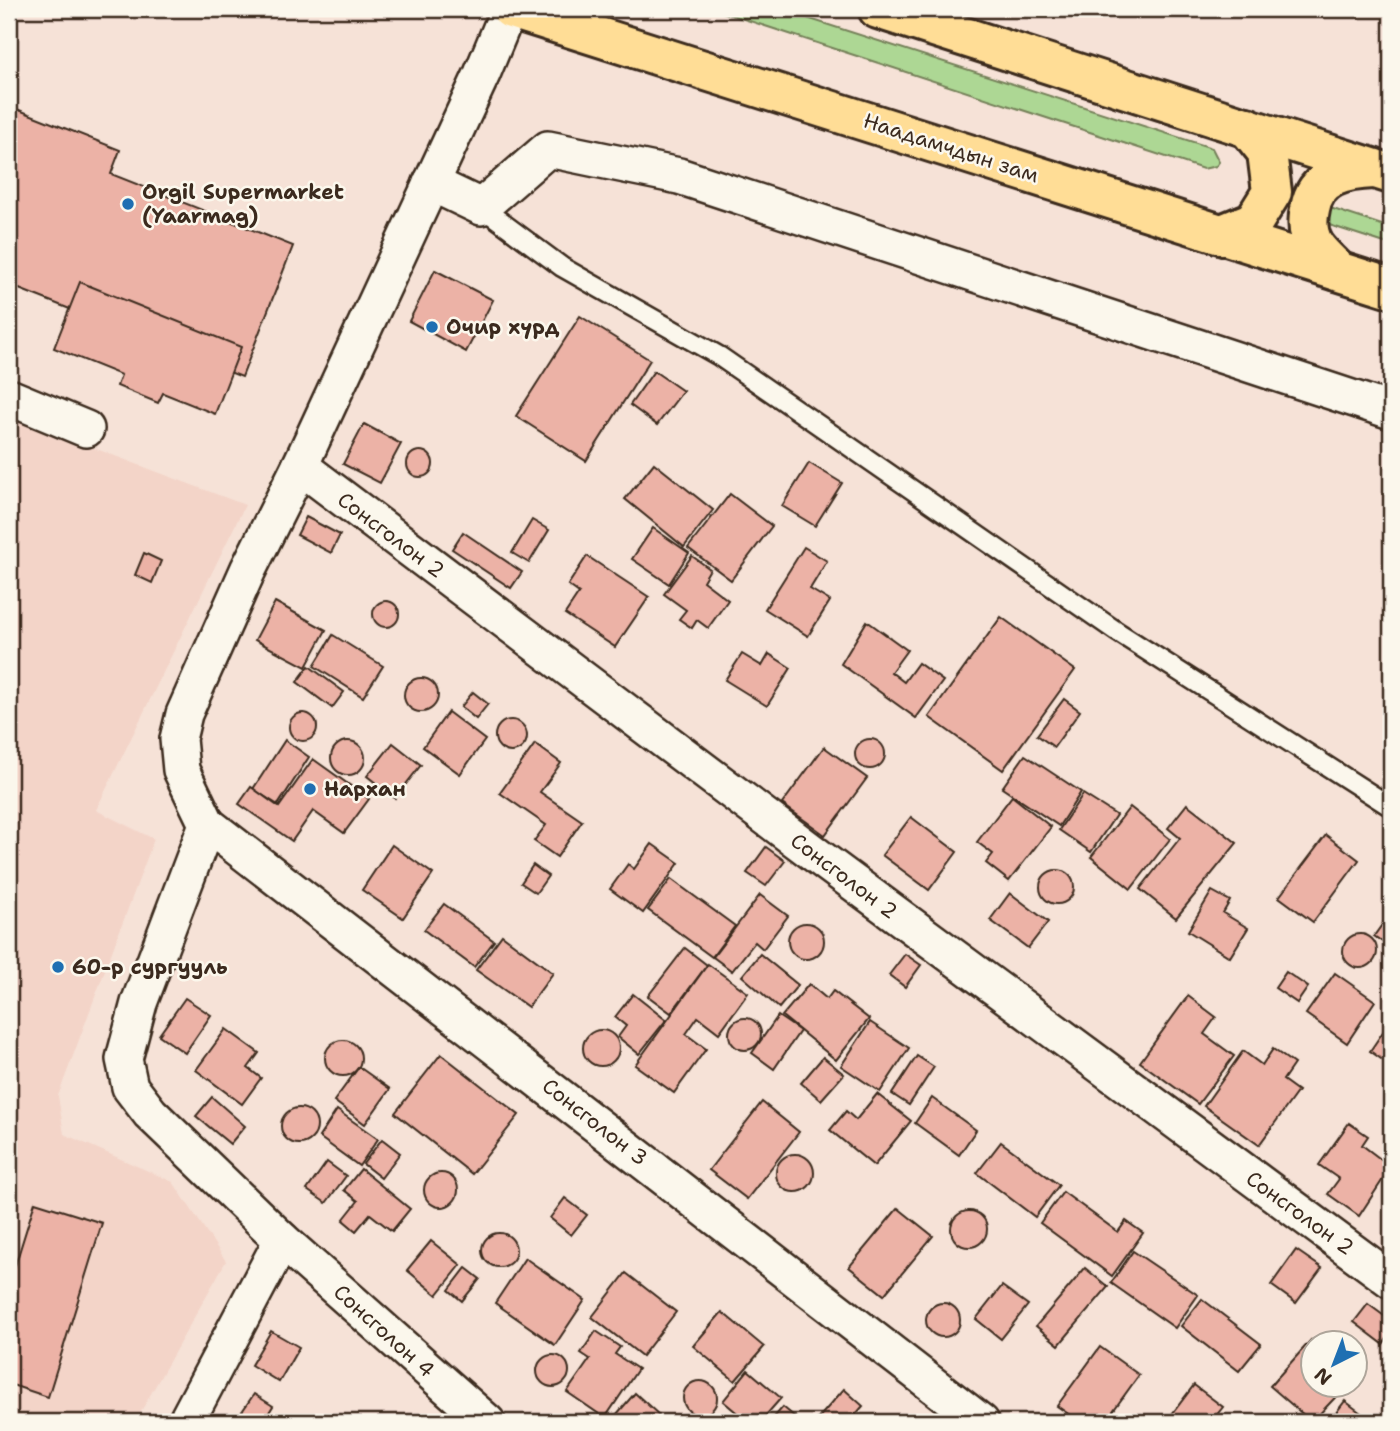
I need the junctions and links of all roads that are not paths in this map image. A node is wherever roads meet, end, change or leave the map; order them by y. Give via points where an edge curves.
1 (510, 9) edge
2 (878, 9) edge
3 (1247, 128) junction
4 (1382, 172) edge
5 (431, 183) junction
6 (481, 207) junction
7 (1222, 234) junction
8 (1338, 271) junction
9 (1391, 288) edge
10 (9, 397) edge
11 (1391, 411) edge
12 (86, 429) dead end
13 (300, 466) junction
14 (1391, 807) edge
15 (207, 824) junction
16 (282, 1240) junction
17 (1391, 1280) edge
18 (186, 1422) edge
19 (487, 1422) edge
20 (981, 1422) edge

1 - 5 street
1 - 7 highway, Наадамчдын зам
2 - 3 highway
3 - 4 highway
3 - 7 highway via 1267,152 1272,192 1254,221
4 - 8 highway via 1348,170 1327,179 1312,196 1307,223 1315,246
5 - 6 street
5 - 13 street
6 - 11 street via 548,149 679,176
6 - 14 lane via 562,267 719,356 1116,631
7 - 8 highway, Наадамчдын зам
8 - 9 highway, Наадамчдын зам
10 - 12 street
13 - 15 street via 248,570 180,729 181,770
13 - 17 street, Сонсголон 2
15 - 16 street, Сонсголон 4 via 139,1003 124,1059 130,1087 150,1113
15 - 20 street, Сонсголон 3
16 - 18 street
16 - 19 street, Сонсголон 4

